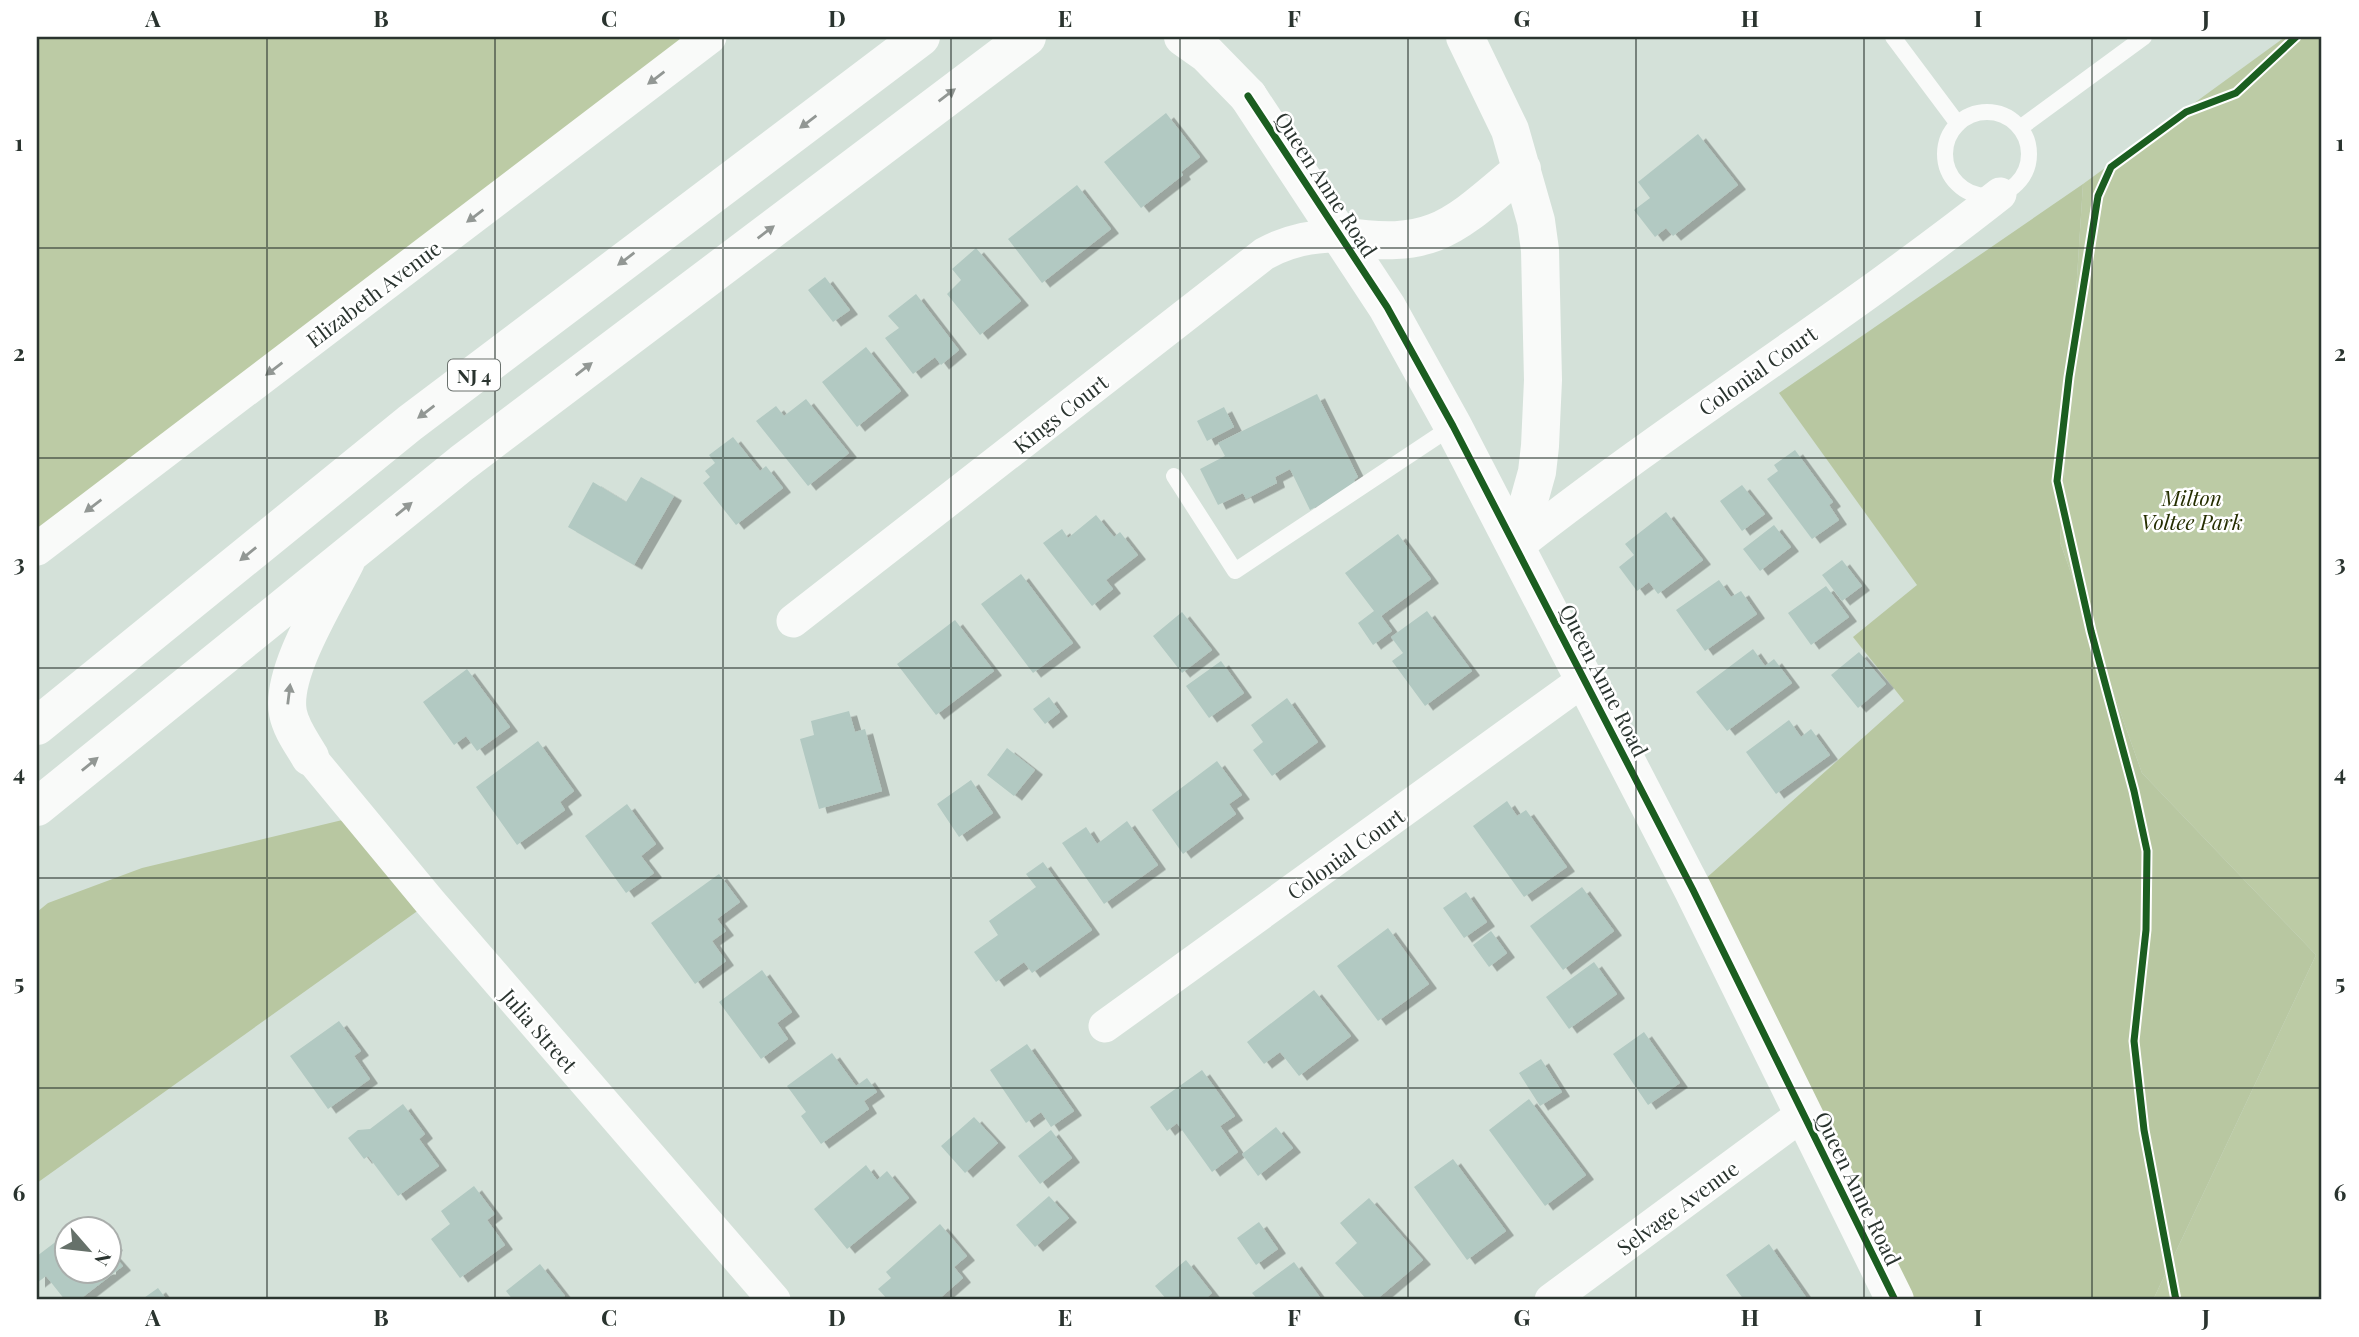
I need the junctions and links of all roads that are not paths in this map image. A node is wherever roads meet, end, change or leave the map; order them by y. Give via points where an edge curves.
1 (710, 37) edge
2 (899, 37) edge
3 (921, 37) edge
4 (1027, 37) edge
5 (1183, 37) edge
6 (1230, 37) edge
7 (1465, 37) edge
8 (1893, 37) edge
9 (2144, 37) edge
10 (1248, 96) junction
11 (839, 99) junction
12 (1958, 124) junction
13 (2020, 128) junction
14 (1522, 169) junction
15 (2000, 194) junction
16 (1342, 236) junction
17 (1453, 426) junction
18 (1174, 476) dead end
19 (1516, 547) junction
20 (37, 549) edge
21 (351, 551) junction
22 (793, 621) dead end
23 (1585, 680) junction
24 (37, 726) edge
25 (310, 757) joint
26 (37, 807) edge
27 (1105, 1027) dead end
28 (1803, 1114) junction
29 (774, 1300) edge
30 (1550, 1300) edge
31 (1895, 1300) edge

1 -> 20 street, Elizabeth Avenue
2 - 11 main road
3 - 11 main road, NJ 4
21 -> 4 main road
5 - 10 main road via 1208,54
6 - 10 main road
7 - 14 main road via 1503,111
8 - 12 lane
9 - 13 lane
10 - 16 main road, Queen Anne Road
11 -> 24 main road, NJ 4 via 410,423
12 - 13 lane via 1985,111 1998,113
12 - 15 lane via 1945,145 1949,174 1971,193 1985,197
13 - 15 lane via 2027,139 2028,165 2013,187
14 - 16 main road via 1463,217 1430,236 1384,242
14 - 19 main road via 1540,250 1543,380 1537,472
15 - 19 street, Colonial Court via 1599,481
16 - 17 main road, Queen Anne Road
16 - 22 street, Kings Court via 1307,237 1264,254
17 - 18 lane via 1235,571
17 - 19 main road, Queen Anne Road
19 - 23 main road, Queen Anne Road
25 -> 21 main road via 287,709 291,676
26 -> 21 main road
23 - 27 street, Colonial Court
23 - 28 main road, Queen Anne Road
25 - 29 street, Julia Street
28 - 30 street, Selvage Avenue
28 - 31 main road, Queen Anne Road

